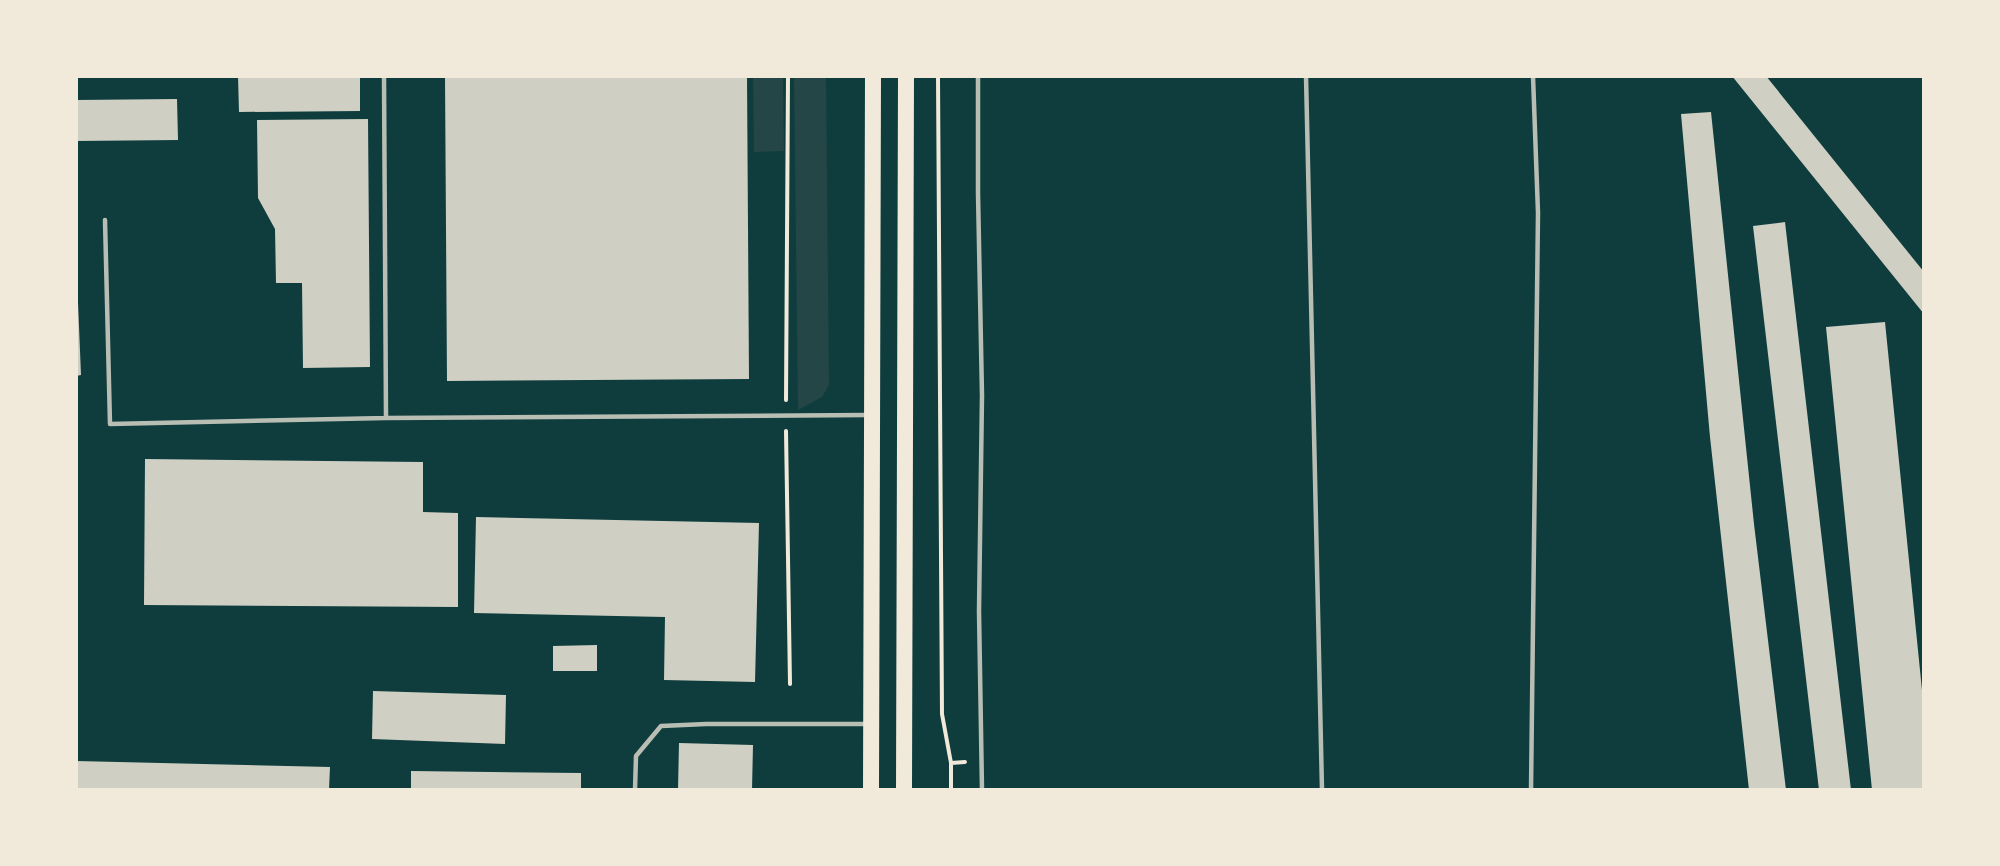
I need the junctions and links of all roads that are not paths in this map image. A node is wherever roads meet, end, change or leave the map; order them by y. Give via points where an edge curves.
1 (384, 76) edge
2 (873, 76) edge
3 (906, 76) edge
4 (978, 76) edge
5 (1306, 76) edge
6 (1533, 76) edge
7 (105, 220) dead end
8 (872, 415) junction
9 (386, 418) junction
10 (871, 724) junction
11 (635, 789) edge
12 (871, 789) edge
13 (904, 789) edge
14 (982, 789) edge
15 (1322, 789) edge
16 (1531, 789) edge

1 - 9 lane
2 - 8 highway
3 - 13 highway
4 - 14 lane
5 - 15 lane
6 - 16 lane via 1538,213
7 - 9 lane via 110,423
8 - 9 lane
8 - 10 highway
10 - 11 lane via 661,726 636,756
10 - 12 highway

